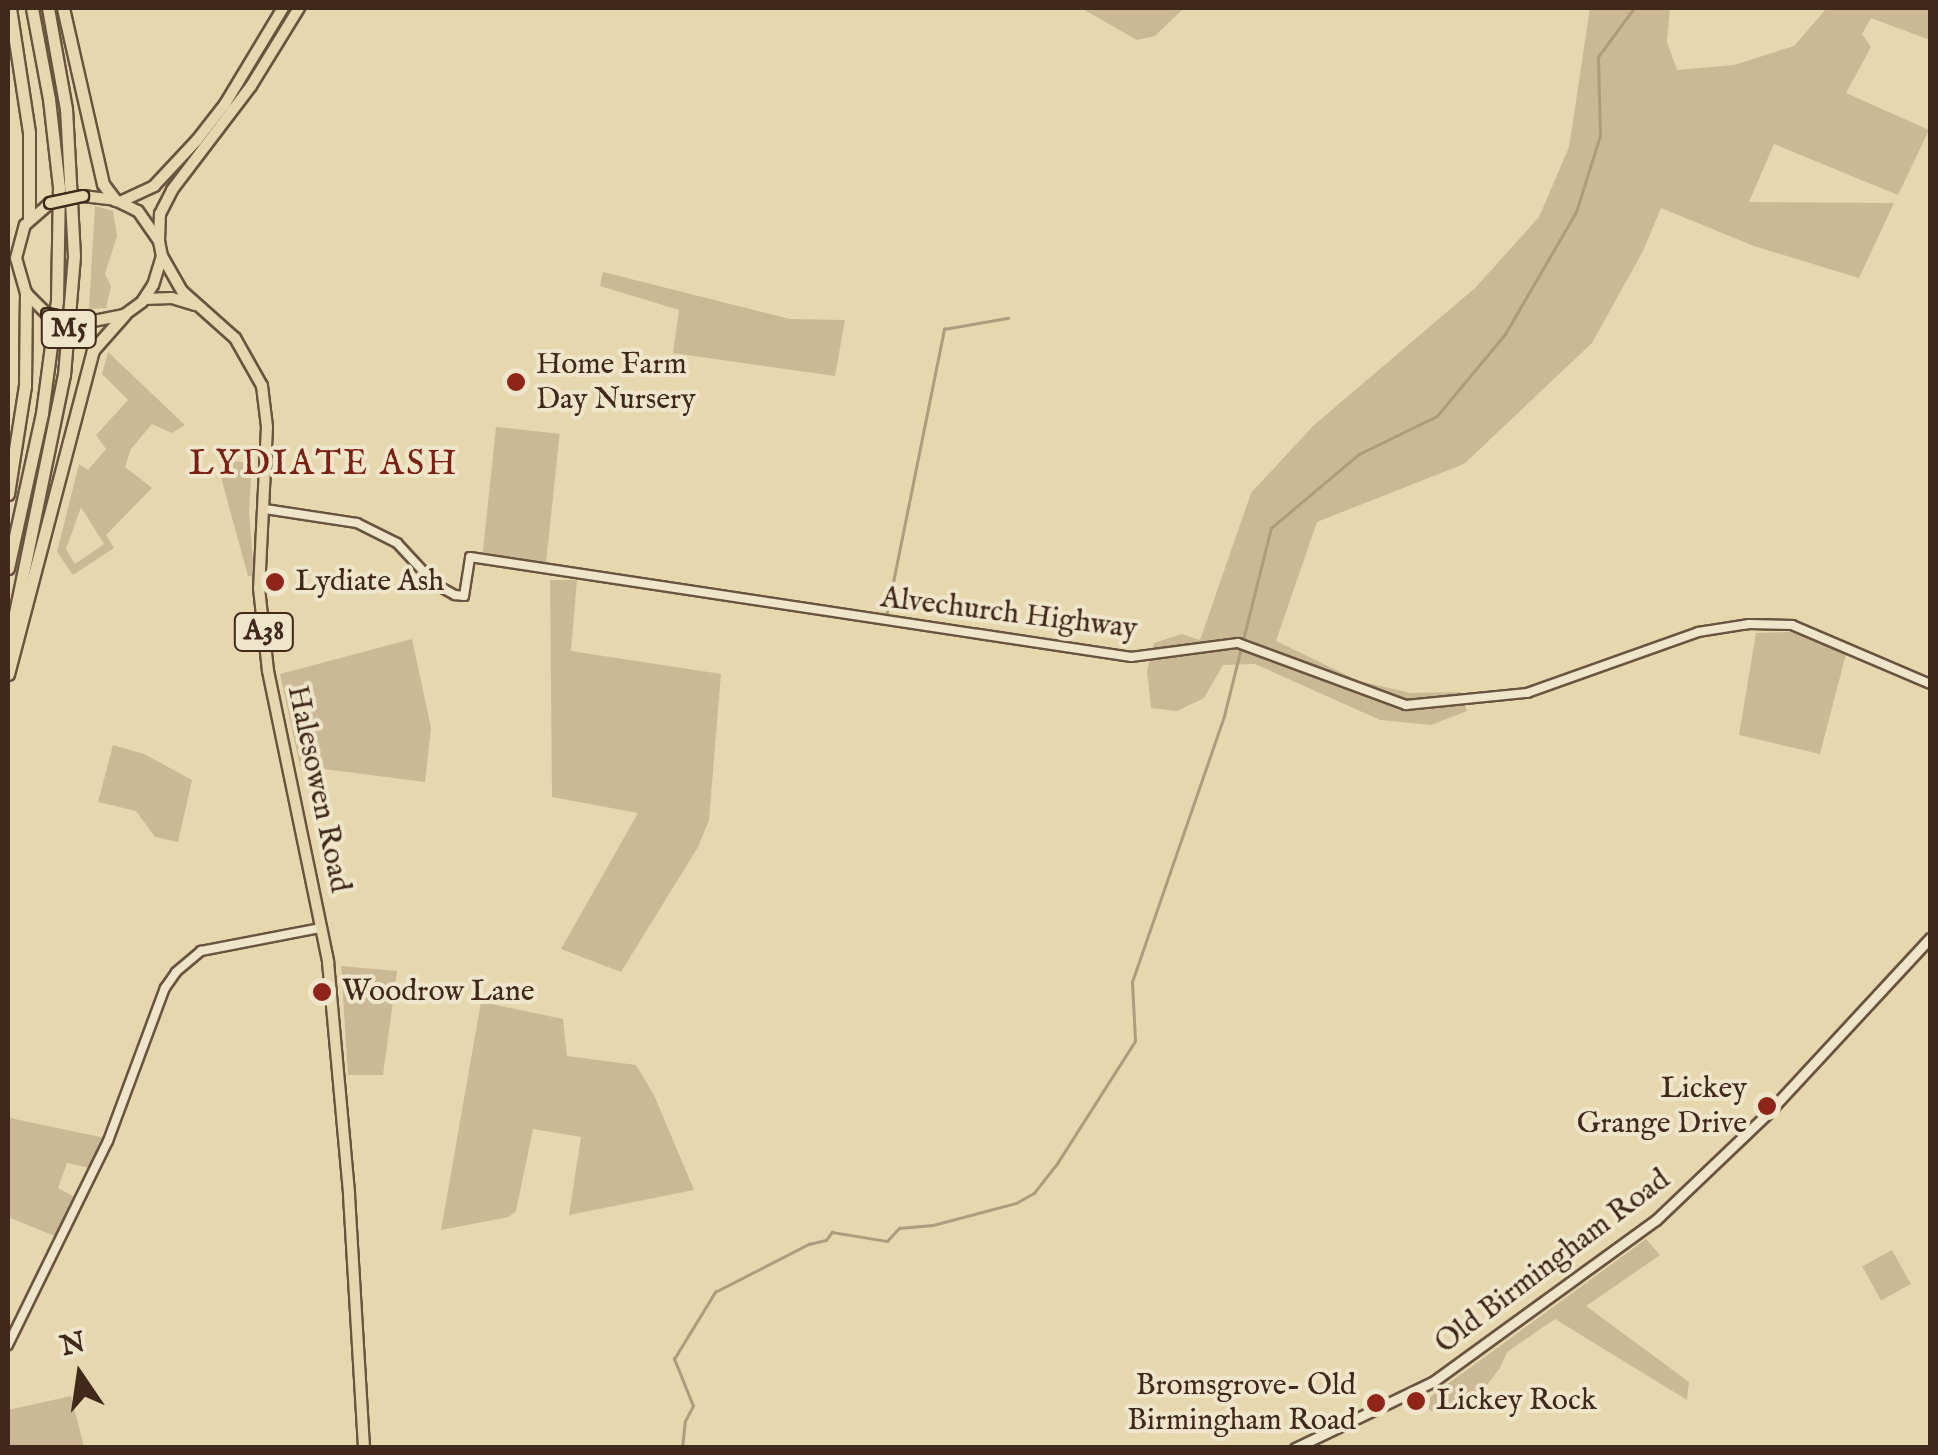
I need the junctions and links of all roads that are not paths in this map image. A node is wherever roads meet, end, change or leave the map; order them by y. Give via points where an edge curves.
1 (10, 8) edge
2 (32, 8) edge
3 (48, 8) edge
4 (63, 8) edge
5 (282, 8) edge
6 (299, 8) edge
7 (117, 201) junction
8 (27, 222) junction
9 (10, 226) edge
10 (160, 241) junction
11 (8, 256) edge
12 (162, 256) junction
13 (19, 279) junction
14 (26, 293) junction
15 (144, 300) junction
16 (196, 305) junction
17 (124, 315) junction
18 (8, 494) edge
19 (264, 509) junction
20 (8, 568) edge
21 (8, 646) edge
22 (8, 674) edge
23 (1930, 684) edge
24 (321, 928) junction
25 (1930, 938) edge
26 (8, 1345) edge
27 (364, 1448) edge
28 (1295, 1448) edge

1 - 8 highway via 30,132
2 - 20 highway, M5 via 59,187 58,284 42,413
3 - 21 highway, M5 via 66,108 74,256 64,375
4 - 7 highway via 102,184
5 - 7 highway via 197,140 154,186
6 - 10 highway via 164,203
7 - 8 highway, bridge via 83,196 50,202
7 - 10 highway via 138,211
8 - 9 highway
8 - 13 highway via 18,240
10 - 12 highway
11 - 13 highway
12 - 15 highway
12 - 16 highway, Halesowen Road / A38
13 - 14 highway
14 - 17 highway, bridge via 47,314 88,322
14 - 18 highway via 25,386
15 - 16 highway
15 - 17 highway
16 - 19 highway, Halesowen Road / A38 via 235,338 262,386
17 - 22 highway via 94,350
19 - 23 street, Alvechurch Highway via 356,523 397,543 444,591 464,596 470,557 1131,657 1238,644 1406,706 1527,693 1698,632 1749,624 1792,624
19 - 24 highway, Halesowen Road / A38 via 259,588 268,671
24 - 26 street via 201,952 176,972 108,1141
24 - 27 highway, Halesowen Road / A38 via 339,1075
25 - 28 main road, Old Birmingham Road via 1767,1114 1656,1220 1434,1382

